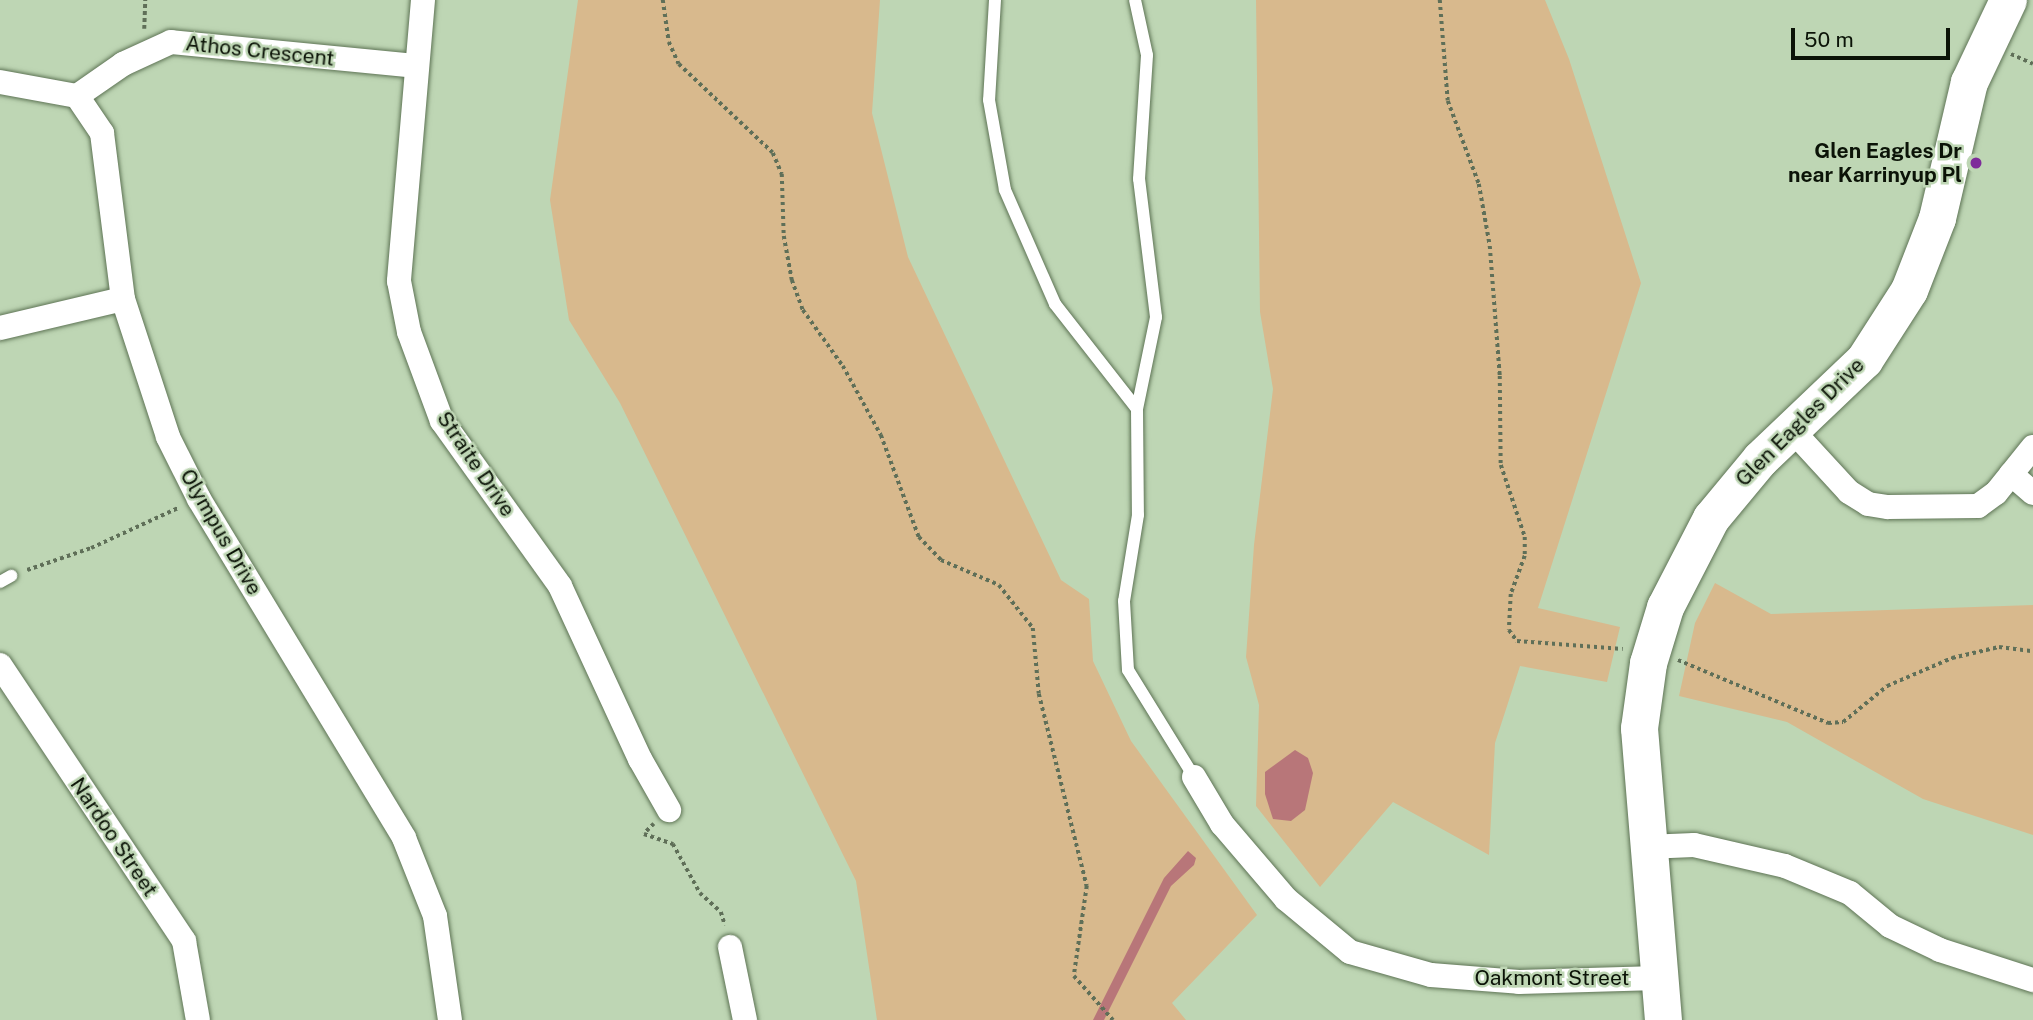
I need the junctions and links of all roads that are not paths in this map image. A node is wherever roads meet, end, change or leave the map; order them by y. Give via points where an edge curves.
1 (423, 0) edge
2 (995, 0) edge
3 (1135, 0) edge
4 (2008, 0) edge
5 (416, 66) junction
6 (0, 82) edge
7 (77, 96) junction
8 (123, 299) junction
9 (0, 328) edge
10 (1137, 410) junction
11 (1792, 430) junction
12 (2033, 447) edge
13 (2011, 474) junction
14 (2033, 493) edge
15 (0, 665) edge
16 (1194, 777) joint
17 (669, 810) road end
18 (1646, 847) junction
19 (730, 947) road end
20 (1658, 978) junction
21 (2033, 980) edge
22 (198, 1020) edge
23 (450, 1020) edge
24 (745, 1020) edge
25 (1663, 1020) edge

1 - 5 street, Straite Drive
2 - 10 lane via 989,100 1005,190 1055,304
3 - 10 lane via 1147,55 1139,179 1156,317
4 - 11 street, Glen Eagles Drive via 1969,82 1937,218 1909,290 1864,360
5 - 7 street, Athos Crescent via 170,42
5 - 17 street, Straite Drive via 398,281 409,332 442,421 560,586 640,759
6 - 7 street
7 - 8 street, Olympus Drive via 102,133
8 - 9 street
8 - 23 street, Olympus Drive via 155,404 199,499 404,838 435,916
10 - 16 lane via 1138,515 1124,601 1128,670
11 - 13 street via 1849,492 1877,506 1978,506
11 - 18 street, Glen Eagles Drive via 1760,459 1711,518 1675,582 1651,654 1639,728
12 - 13 street
13 - 14 street
15 - 22 street, Nardoo Street via 184,941
16 - 20 street, Oakmont Street via 1223,824 1286,899 1350,952 1431,975
18 - 20 street, Glen Eagles Drive
18 - 21 street via 1694,845 1785,866 1850,893 1890,926 1940,950
19 - 24 street
20 - 25 street, Glen Eagles Drive

